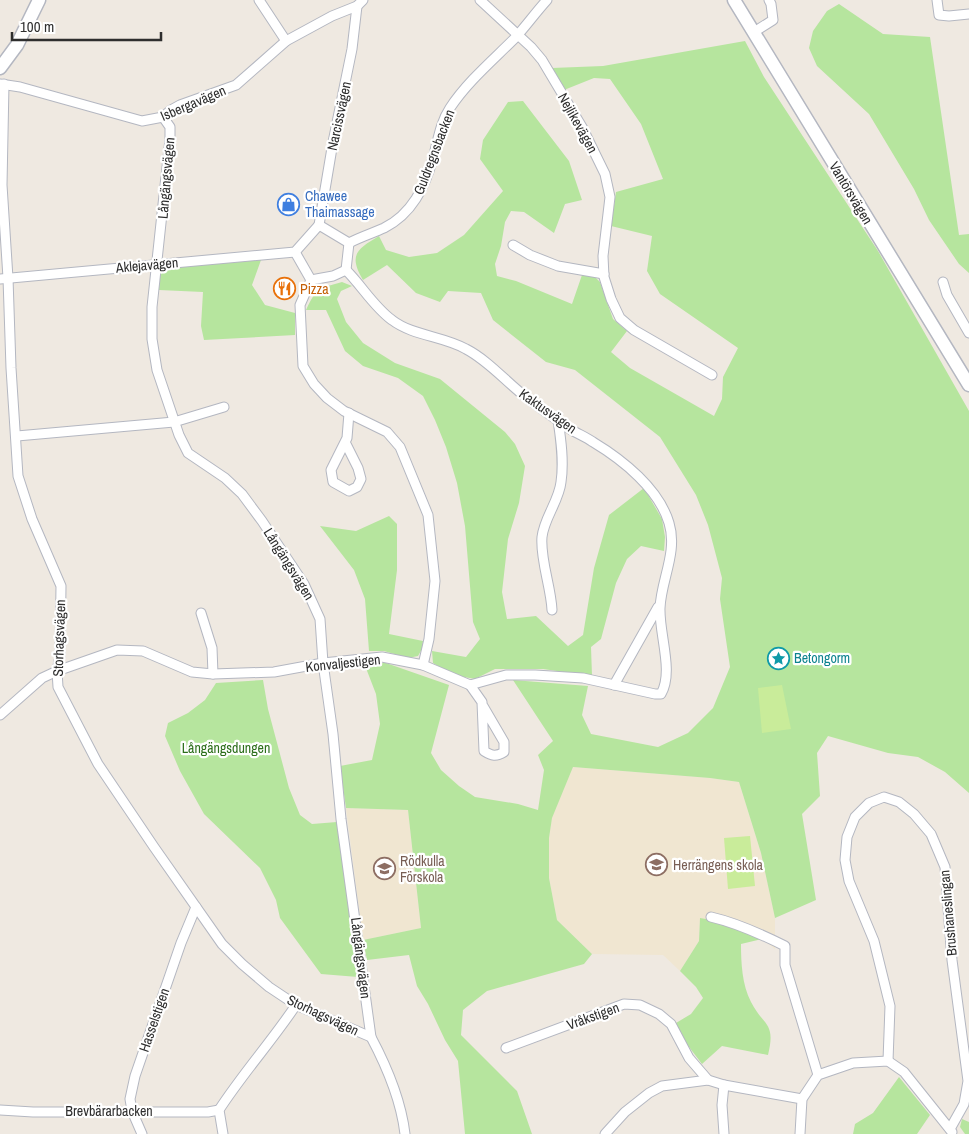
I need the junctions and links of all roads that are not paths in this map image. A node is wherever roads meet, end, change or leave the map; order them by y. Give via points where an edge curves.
1 (39, 0) edge
2 (260, 0) edge
3 (480, 0) edge
4 (547, 0) edge
5 (734, 0) edge
6 (769, 0) edge
7 (937, 0) edge
8 (360, 3) edge
9 (969, 14) edge
10 (754, 32) junction
11 (517, 35) junction
12 (286, 41) junction
13 (0, 68) edge
14 (2, 84) edge
15 (163, 118) junction
16 (319, 225) junction
17 (349, 243) junction
18 (513, 245) dead end
19 (295, 252) junction
20 (156, 264) junction
21 (346, 270) junction
22 (604, 274) junction
23 (4, 278) edge
24 (311, 280) junction
25 (943, 282) dead end
26 (969, 333) edge
27 (712, 375) dead end
28 (969, 385) edge
29 (224, 407) dead end
30 (349, 413) junction
31 (558, 420) junction
32 (174, 422) junction
33 (17, 436) junction
34 (345, 442) junction
35 (660, 604) junction
36 (552, 610) dead end
37 (201, 613) dead end
38 (323, 663) junction
39 (423, 665) junction
40 (57, 671) junction
41 (213, 674) junction
42 (470, 685) junction
43 (614, 685) junction
44 (483, 706) junction
45 (0, 715) edge
46 (196, 907) junction
47 (711, 917) dead end
48 (296, 1006) junction
49 (371, 1037) junction
50 (506, 1048) dead end
51 (888, 1061) junction
52 (818, 1076) junction
53 (708, 1080) junction
54 (724, 1085) junction
55 (802, 1100) junction
56 (0, 1110) edge
57 (219, 1110) junction
58 (132, 1111) junction
59 (952, 1132) edge
60 (142, 1134) edge
61 (223, 1134) edge
62 (405, 1134) edge
63 (604, 1134) edge
64 (724, 1134) edge
65 (800, 1134) edge

1 - 13 street via 17,46
2 - 12 street
3 - 11 street, Nejlikevägen
4 - 11 street, Guldregnsbacken
5 - 10 street, Vantörsvägen
6 - 10 street via 774,20
7 - 9 street via 939,15
8 - 12 street, Isbergavägen
8 - 16 street, Narcissvägen
10 - 28 street, Vantörsvägen
11 - 17 street, Guldregnsbacken via 448,110 428,176 412,206 402,217
11 - 22 street, Nejlikevägen via 542,60 582,127 605,174 610,197
12 - 15 street, Isbergavägen via 236,85 180,105
14 - 15 street, Isbergavägen via 142,121
14 - 23 street, Storhagsvägen
15 - 20 street, Långängsvägen via 170,127 170,140
16 - 17 street
16 - 19 street
17 - 21 street
18 - 22 street via 558,266
19 - 20 street, Aklejavägen
19 - 24 street
20 - 23 street, Aklejavägen
20 - 32 street, Långängsvägen via 152,339 157,370
21 - 24 street
21 - 31 street, Kaktusvägen via 393,321 456,344 480,357
22 - 27 street, Nejlikevägen via 620,318 634,330
23 - 33 street, Storhagsvägen
24 - 30 street via 300,305 303,366 327,398
25 - 26 street
29 - 32 street
30 - 34 street
30 - 39 street via 387,432 400,446 428,515 435,580
31 - 35 street, Kaktusvägen via 624,464 657,496 670,526 671,550
31 - 36 street via 562,444 561,483 542,537
32 - 33 street
32 - 38 street, Långängsvägen via 188,452 242,494 304,584 320,619
33 - 40 street, Storhagsvägen via 18,476 22,490 61,586
34 - 34 street via 331,470 333,482 349,491 361,479
35 - 43 street, Kaktusvägen
35 - 43 street, Kaktusvägen via 667,675 661,694
37 - 41 street via 212,648
38 - 39 street, Konvaljestigen via 382,657
38 - 41 street, Konvaljestigen via 274,672
38 - 49 street, Långängsvägen
39 - 42 street, Konvaljestigen
40 - 41 street, Konvaljestigen via 117,650 143,651 192,672
40 - 45 street, Konvaljestigen via 42,678
40 - 46 street, Storhagsvägen via 58,687 98,764
42 - 43 street via 506,675 583,678
42 - 44 street
44 - 44 street via 484,751 492,756 500,755 504,752 504,742
46 - 48 street, Storhagsvägen via 222,944 242,964
46 - 58 street, Hasselstigen via 135,1076 130,1099
47 - 52 street via 754,931 785,946 785,965
48 - 49 street, Storhagsvägen
48 - 57 street
49 - 62 street, Långängsvägen via 397,1098
50 - 53 street, Vråkstigen via 624,1004 640,1005 671,1024 688,1058
51 - 52 street via 853,1063
51 - 59 street via 904,1072
51 - 59 street, Brushaneslingan via 890,1006 874,941 849,881 845,860 847,837 856,817 869,803 884,797 899,802 914,814 931,834 945,867 952,960 968,1080 964,1104
52 - 55 street
53 - 54 street
53 - 63 street via 662,1086 625,1112
54 - 55 street
54 - 64 street
55 - 65 street
56 - 58 street, Brevbärarbacken
57 - 58 street, Brevbärarbacken
57 - 61 street
58 - 60 street, Hasselstigen

